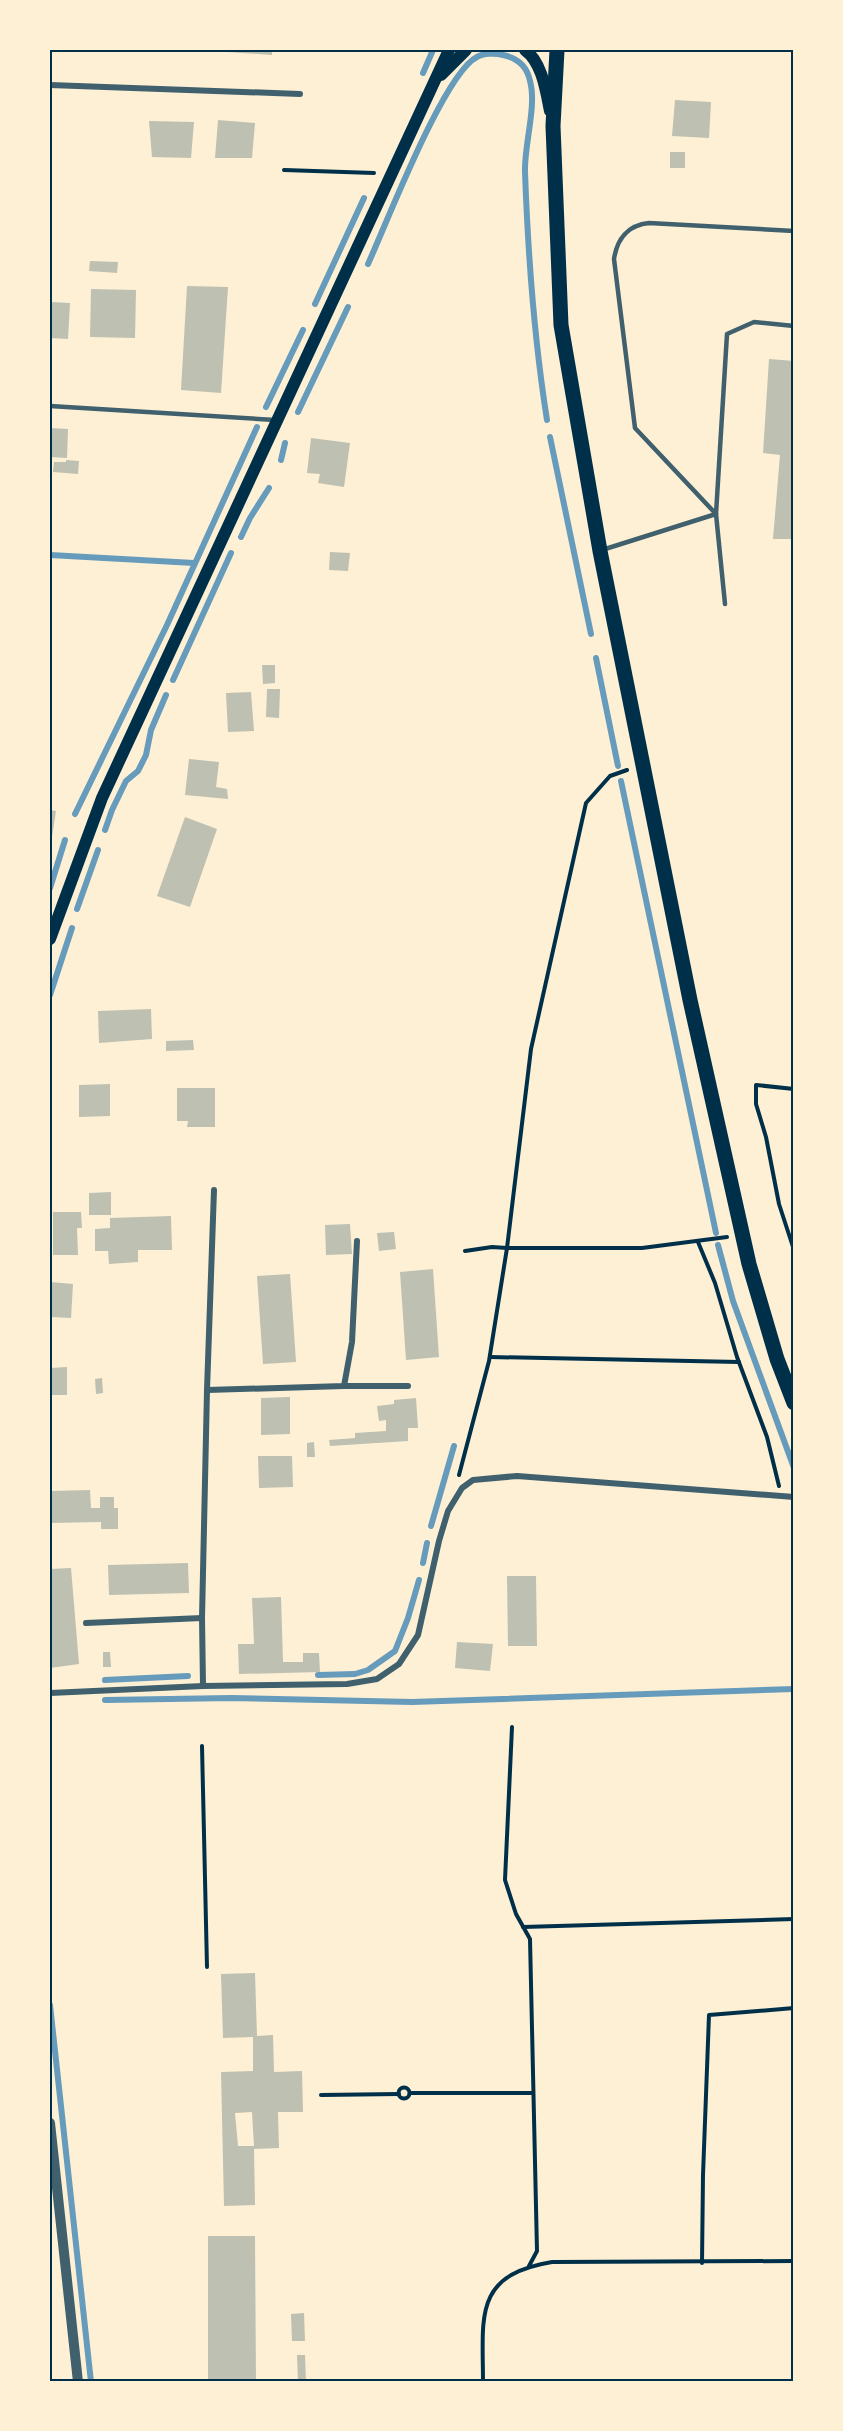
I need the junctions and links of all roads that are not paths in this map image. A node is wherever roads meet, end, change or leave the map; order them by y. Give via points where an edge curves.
1 (449, 50) edge
2 (466, 50) edge
3 (525, 50) edge
4 (557, 50) edge
5 (436, 80) junction
6 (50, 85) edge
7 (300, 94) dead end
8 (553, 126) junction
9 (794, 231) edge
10 (794, 326) edge
11 (50, 406) edge
12 (278, 420) junction
13 (716, 514) junction
14 (600, 551) junction
15 (725, 604) dead end
16 (50, 939) edge
17 (214, 1190) dead end
18 (357, 1241) dead end
19 (344, 1386) junction
20 (408, 1386) dead end
21 (207, 1390) junction
22 (794, 1403) edge
23 (794, 1497) edge
24 (202, 1618) junction
25 (86, 1623) dead end
26 (203, 1686) junction
27 (50, 1693) edge
28 (50, 2122) edge
29 (78, 2382) edge

1 - 5 main road
2 - 5 main road
3 - 8 main road via 533,55 545,87
4 - 8 main road
5 - 12 main road
6 - 7 street
8 - 14 main road via 561,324
9 - 13 lane via 639,224 621,237 616,247 615,269 635,428
10 - 13 lane via 754,322 727,334
11 - 12 lane
12 - 16 main road via 102,798
13 - 14 lane
13 - 15 lane
14 - 22 main road via 690,1000 749,1264
17 - 21 street
18 - 19 street via 352,1342
19 - 20 street
19 - 21 street
21 - 24 street
23 - 26 street via 506,1476 473,1480 448,1510 418,1635 399,1664 388,1673 347,1684
24 - 25 street
24 - 26 street
26 - 27 street
28 - 29 street

